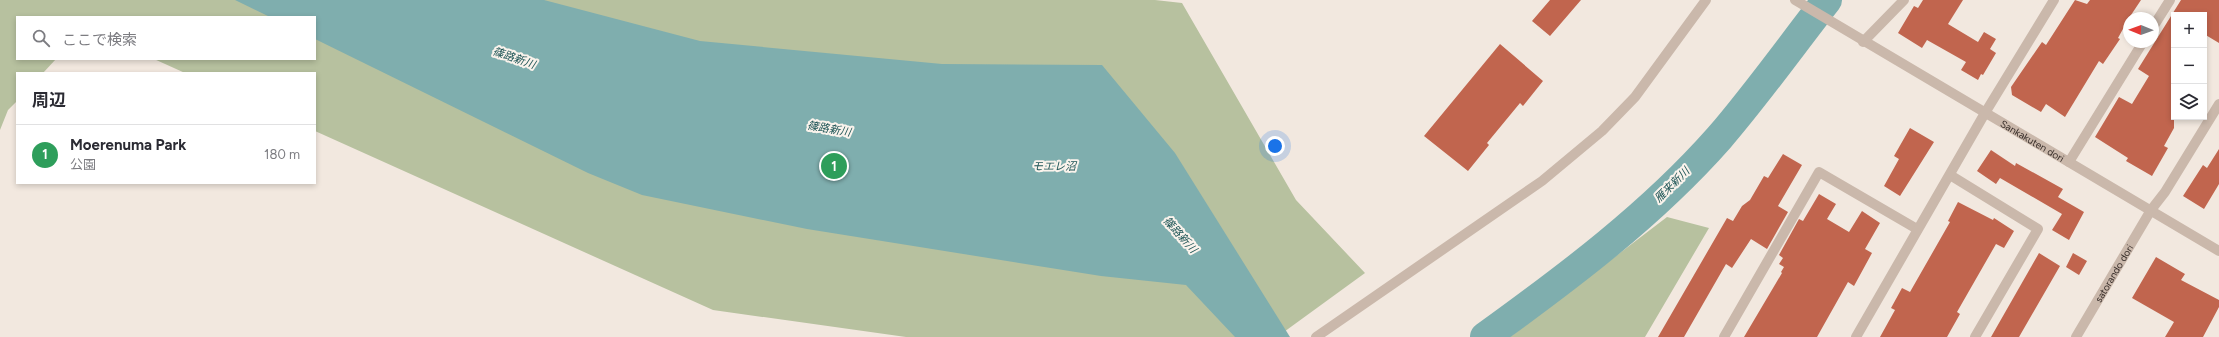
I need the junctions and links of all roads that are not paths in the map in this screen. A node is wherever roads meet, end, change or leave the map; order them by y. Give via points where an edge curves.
1 (1706, 0) edge
2 (1795, 0) edge
3 (1904, 0) edge
4 (2054, 0) edge
5 (2170, 0) edge
6 (2159, 17) edge
7 (1863, 42) junction
8 (2139, 48) edge
9 (2219, 104) edge
10 (1984, 113) junction
11 (2069, 162) junction
12 (1950, 175) junction
13 (2151, 210) junction
14 (1917, 229) junction
15 (2219, 251) edge
16 (1316, 337) edge
17 (1724, 337) edge
18 (1856, 337) edge
19 (1975, 337) edge
20 (2076, 337) edge

1 - 16 street via 1635,97 1602,131 1542,181
2 - 7 street, Sankakuten dori
3 - 7 street
4 - 10 street
5 - 6 street
7 - 10 street, Sankakuten dori
8 - 11 street
9 - 13 street, satorando dori via 2165,192
10 - 11 street, Sankakuten dori
10 - 12 street
11 - 13 street, Sankakuten dori
12 - 14 street
12 - 19 street via 2038,229
13 - 15 street, Sankakuten dori
13 - 20 street, satorando dori
14 - 17 street via 1819,172
14 - 18 street

